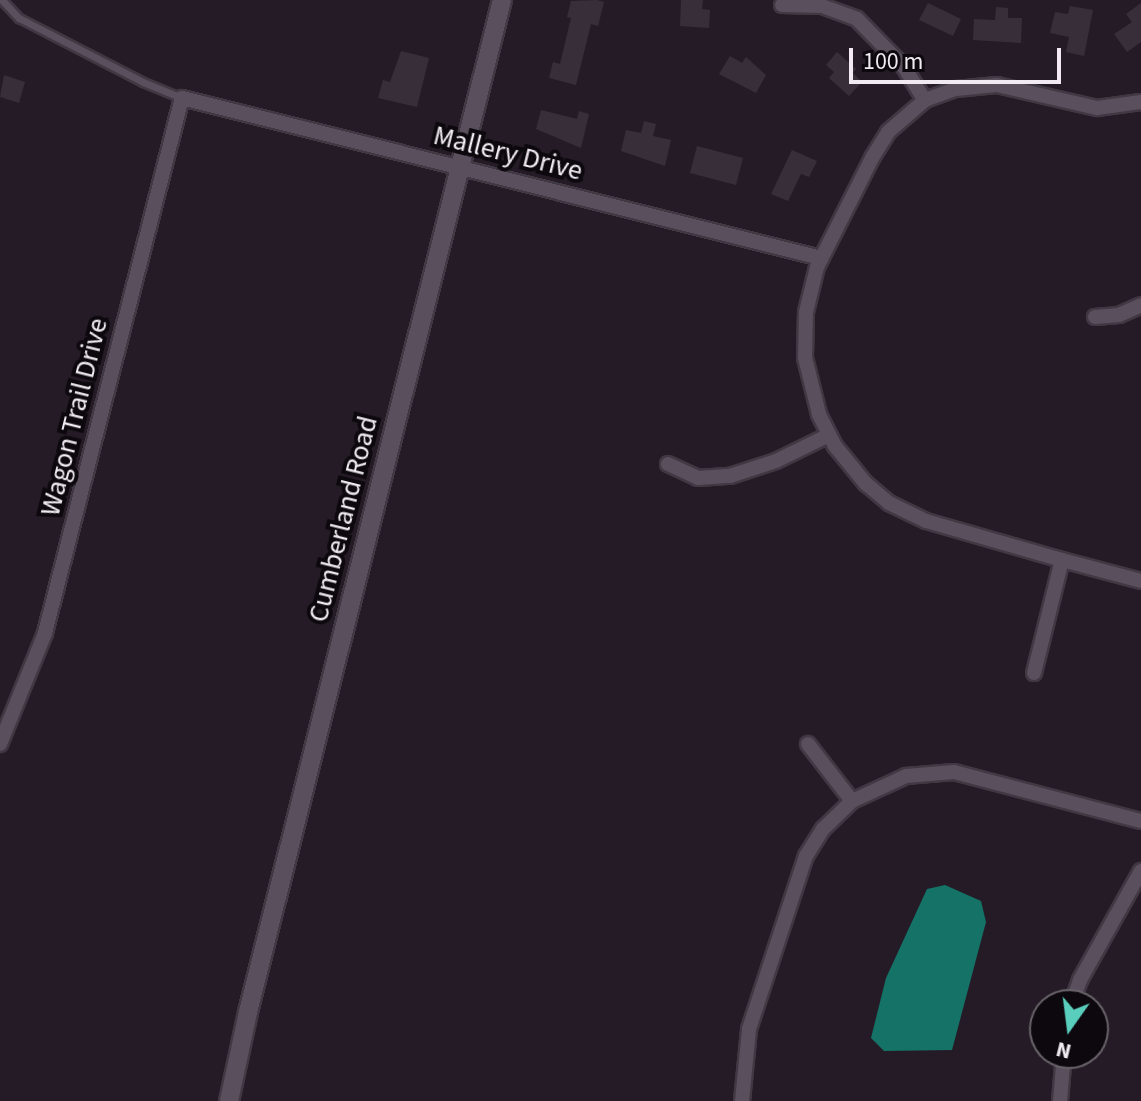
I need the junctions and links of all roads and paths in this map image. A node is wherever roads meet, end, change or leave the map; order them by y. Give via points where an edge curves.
1 (2, 0) edge
2 (502, 0) edge
3 (782, 5) dead end
4 (182, 98) junction
5 (925, 100) junction
6 (1141, 102) edge
7 (458, 168) junction
8 (821, 258) junction
9 (1141, 305) edge
10 (1095, 317) dead end
11 (829, 435) junction
12 (668, 464) dead end
13 (1062, 560) junction
14 (1141, 581) edge
15 (1034, 673) dead end
16 (0, 744) edge
17 (808, 744) dead end
18 (852, 801) junction
19 (1141, 821) edge
20 (1141, 871) edge
21 (1077, 989) edge
22 (1063, 1069) edge
23 (231, 1101) edge
24 (742, 1101) edge
25 (1060, 1101) edge

1 - 4 lane via 19,18
2 - 7 street, Cumberland Road
3 - 5 street via 822,6 857,19 904,67
4 - 7 street, Mallery Drive
4 - 16 street, Wagon Trail Drive via 45,633
5 - 6 street via 956,89 997,85 1097,108
5 - 8 street via 881,142
7 - 8 street, Mallery Drive
7 - 23 street, Cumberland Road via 239,1051
8 - 11 street via 804,335 809,380
9 - 10 street via 1119,315
11 - 12 street via 730,476 698,478
11 - 13 street via 856,474 902,511
13 - 14 street
13 - 15 street
17 - 18 street
18 - 19 street via 889,781 940,771
18 - 24 street via 823,829 806,856 749,1029
20 - 21 street
22 - 25 street

